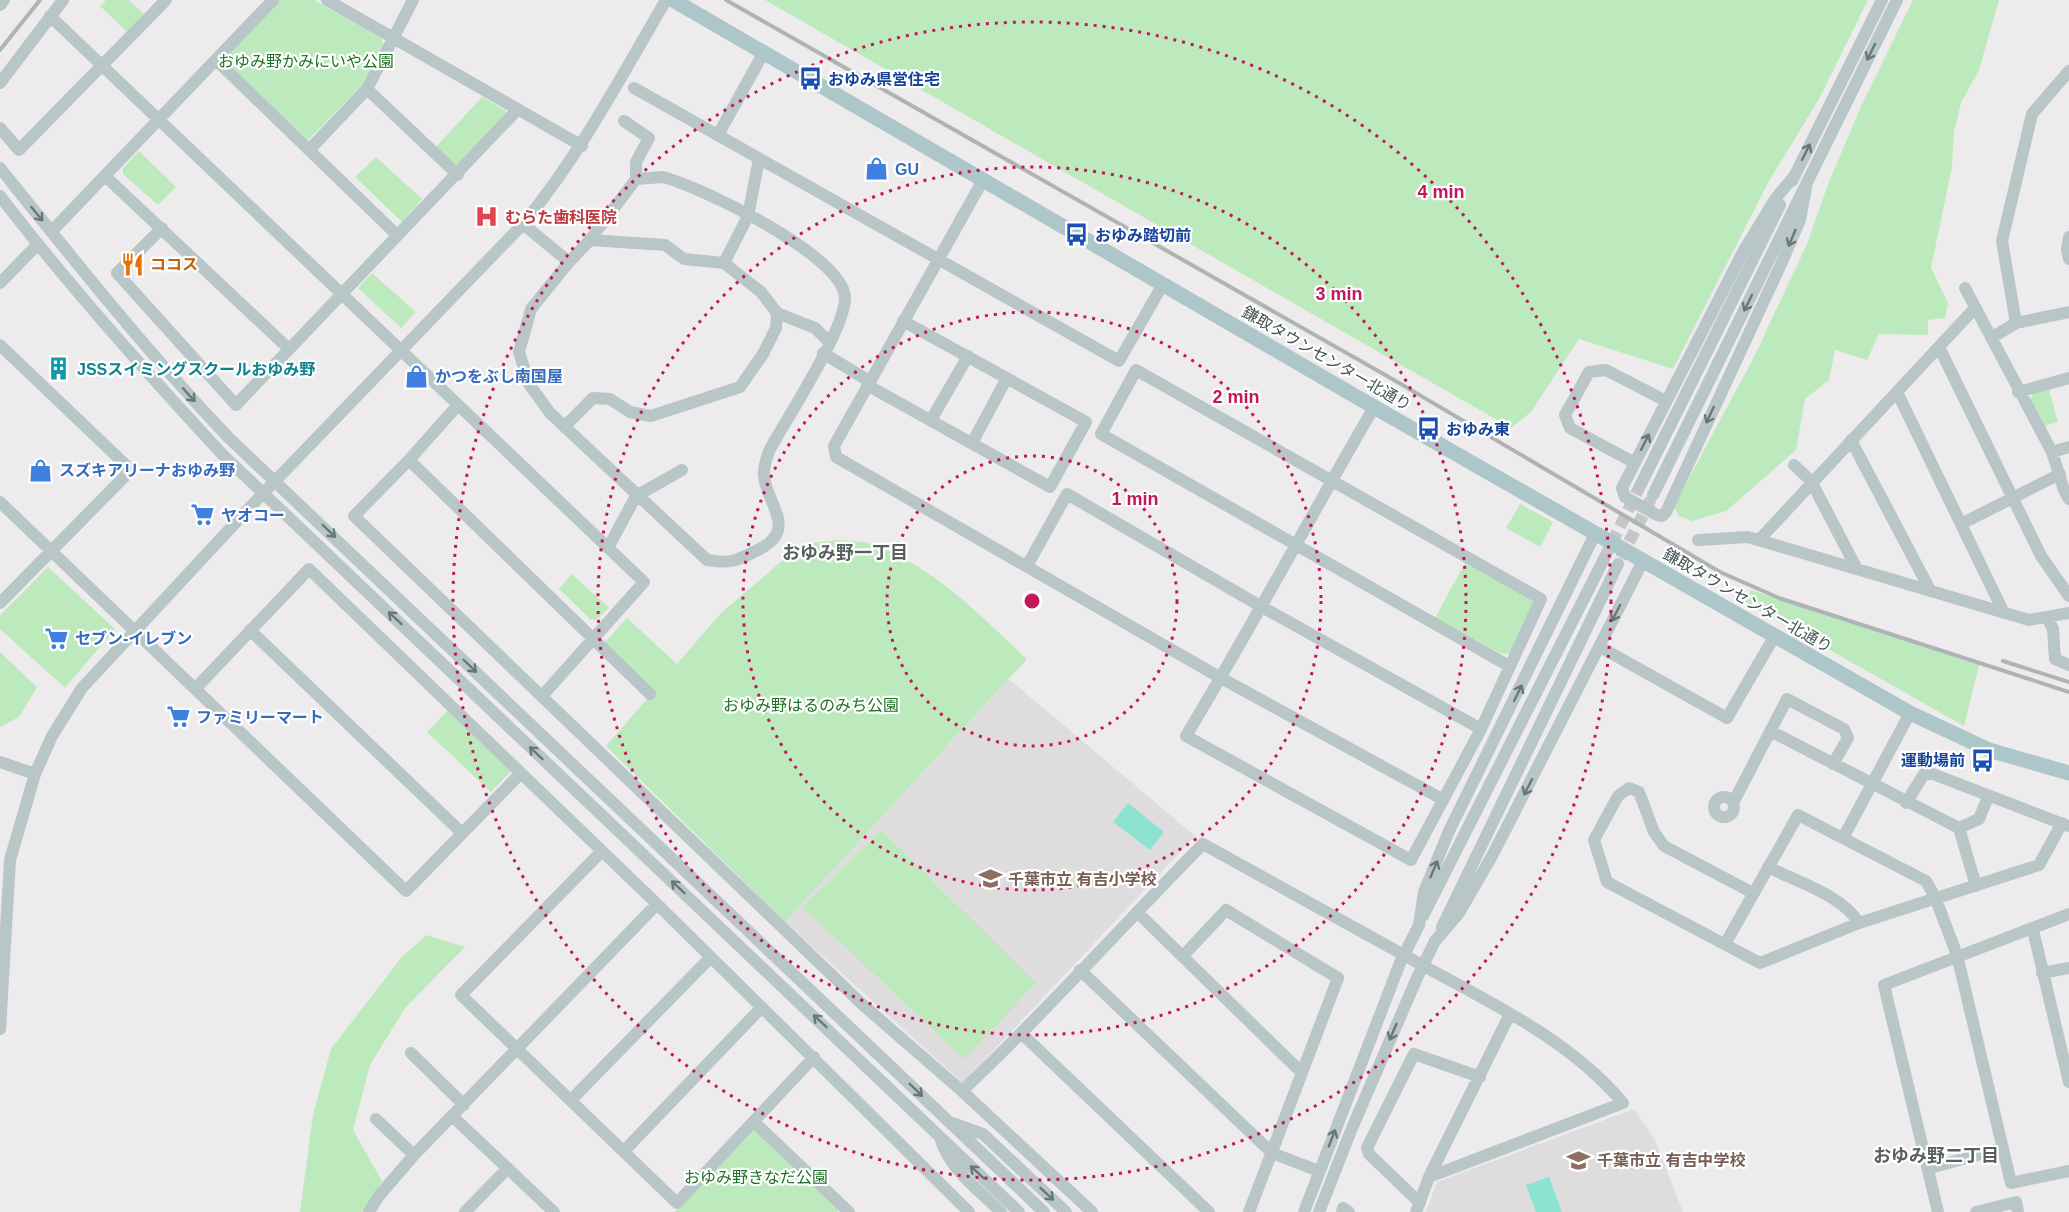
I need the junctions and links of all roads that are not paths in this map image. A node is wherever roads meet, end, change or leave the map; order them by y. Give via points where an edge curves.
1 (4, 0) edge
2 (63, 0) edge
3 (166, 0) edge
4 (273, 0) edge
5 (327, 0) edge
6 (413, 0) edge
7 (666, 0) edge
8 (673, 0) edge
9 (1882, 0) edge
10 (1897, 0) edge
11 (344, 4) edge
12 (0, 5) edge
13 (50, 16) junction
14 (392, 39) junction
15 (764, 52) junction
16 (217, 61) junction
17 (104, 65) junction
18 (2069, 70) edge
19 (0, 83) edge
20 (634, 88) dead end
21 (367, 89) junction
22 (518, 109) junction
23 (160, 120) junction
24 (624, 121) dead end
25 (0, 128) edge
26 (718, 135) junction
27 (582, 146) junction
28 (310, 149) junction
29 (759, 159) junction
30 (0, 168) edge
31 (458, 175) junction
32 (1795, 175) junction
33 (105, 176) junction
34 (636, 179) junction
35 (983, 180) junction
36 (1807, 182) junction
37 (0, 196) edge
38 (748, 216) junction
39 (523, 224) junction
40 (162, 228) junction
41 (51, 232) junction
42 (398, 235) junction
43 (2069, 237) edge
44 (590, 240) junction
45 (37, 245) junction
46 (939, 258) junction
47 (2069, 259) edge
48 (568, 262) junction
49 (724, 263) junction
50 (0, 283) edge
51 (1163, 284) junction
52 (1965, 288) dead end
53 (341, 295) junction
54 (1975, 308) junction
55 (2069, 312) edge
56 (777, 313) junction
57 (903, 321) junction
58 (2016, 323) junction
59 (1991, 338) junction
60 (0, 345) edge
61 (826, 347) junction
62 (1939, 347) junction
63 (289, 349) junction
64 (400, 352) junction
65 (968, 356) junction
66 (1007, 378) junction
67 (2069, 378) edge
68 (868, 383) junction
69 (1897, 392) junction
70 (2018, 392) junction
71 (1666, 401) junction
72 (458, 405) junction
73 (1374, 407) junction
74 (931, 420) junction
75 (565, 426) junction
76 (1851, 440) junction
77 (972, 443) junction
78 (2069, 447) edge
79 (2052, 452) junction
80 (409, 460) junction
81 (1635, 462) junction
82 (1794, 465) dead end
83 (682, 470) dead end
84 (2060, 474) junction
85 (1332, 480) junction
86 (276, 481) junction
87 (1811, 481) junction
88 (1640, 486) tunnel mouth
89 (263, 493) junction
90 (1653, 495) tunnel mouth
91 (636, 496) junction
92 (2014, 498) junction
93 (2069, 499) edge
94 (0, 502) edge
95 (1961, 524) junction
96 (1595, 534) junction
97 (1698, 540) dead end
98 (1759, 540) junction
99 (1295, 544) junction
100 (608, 548) junction
101 (51, 551) junction
102 (1604, 558) tunnel mouth
103 (1643, 561) junction
104 (1618, 564) tunnel mouth
105 (1027, 566) junction
106 (1857, 569) junction
107 (1930, 590) junction
108 (2069, 596) edge
109 (0, 603) edge
110 (1262, 608) junction
111 (2004, 613) junction
112 (2069, 613) edge
113 (2047, 617) junction
114 (250, 630) junction
115 (135, 631) junction
116 (1774, 637) junction
117 (592, 640) junction
118 (1607, 651) dead end
119 (2069, 665) edge
120 (1509, 666) junction
121 (1221, 678) junction
122 (195, 689) junction
123 (650, 694) dead end
124 (542, 696) junction
125 (1910, 713) junction
126 (1480, 729) junction
127 (1772, 732) junction
128 (0, 762) edge
129 (1833, 764) junction
130 (521, 772) junction
131 (2069, 773) edge
132 (35, 774) junction
133 (1871, 784) junction
134 (1988, 797) junction
135 (1442, 800) junction
136 (1733, 803) dead end
137 (1906, 803) junction
138 (2065, 825) edge
139 (1959, 828) junction
140 (462, 833) junction
141 (1843, 838) junction
142 (602, 851) junction
143 (1768, 867) junction
144 (1976, 886) junction
145 (1753, 893) junction
146 (1935, 897) junction
147 (657, 904) junction
148 (1137, 912) junction
149 (2069, 914) edge
150 (1859, 923) junction
151 (1419, 925) junction
152 (2033, 930) junction
153 (1435, 941) junction
154 (1725, 944) junction
155 (1184, 955) junction
156 (1957, 955) junction
157 (711, 957) junction
158 (2069, 968) edge
159 (1080, 970) junction
160 (2042, 973) junction
161 (762, 1006) junction
162 (1510, 1014) junction
163 (0, 1029) edge
164 (1022, 1034) junction
165 (516, 1049) junction
166 (411, 1053) dead end
167 (814, 1057) junction
168 (1301, 1072) junction
169 (1480, 1077) junction
170 (2069, 1082) edge
171 (962, 1091) junction
172 (571, 1100) junction
173 (464, 1105) junction
174 (452, 1116) junction
175 (376, 1119) dead end
176 (754, 1122) junction
177 (951, 1123) junction
178 (940, 1137) junction
179 (2003, 1148) junction
180 (624, 1151) junction
181 (1272, 1153) junction
182 (414, 1155) junction
183 (508, 1168) junction
184 (1930, 1168) junction
185 (1319, 1171) junction
186 (2069, 1171) edge
187 (1429, 1177) junction
188 (1418, 1208) edge
189 (369, 1212) edge
190 (465, 1212) edge
191 (554, 1212) edge
192 (849, 1212) edge
193 (969, 1212) edge
194 (1001, 1212) edge
195 (1019, 1212) edge
196 (1044, 1212) edge
197 (1066, 1212) edge
198 (1092, 1212) edge
199 (1209, 1212) edge
200 (1249, 1212) edge
201 (1304, 1212) edge
202 (1319, 1212) edge
203 (1342, 1212) edge
204 (1350, 1212) edge
205 (1938, 1212) edge
206 (1976, 1212) edge
207 (2018, 1212) edge

1 - 12 street
2 - 13 street
3 - 17 street
4 - 16 street
5 - 11 street
6 - 14 street
7 - 27 street
8 - 15 main road, 鎌取タウンセンター北通り
32 -> 9 street
10 -> 36 street
11 - 14 street
13 - 17 street
13 - 19 street
14 - 21 street
14 - 22 street
15 - 26 street
15 - 35 main road, 鎌取タウンセンター北通り
16 - 23 street
16 - 28 street
17 - 23 street
17 - 25 street via 19,150
18 - 58 street via 2032,114 2002,241
20 - 26 street
21 - 28 street
21 - 31 street
22 - 27 street
22 - 31 street
23 - 33 street
23 - 53 street
24 - 34 street via 649,138 636,162
26 - 29 street
27 - 39 street
28 - 42 street
29 - 38 street
29 - 46 street
30 -> 41 street
31 - 42 street
32 - 71 street via 1743,252
32 - 88 street
33 - 40 street
33 - 41 street
34 - 38 street via 663,177 683,182
34 - 44 street
35 - 46 street
35 - 51 main road, 鎌取タウンセンター北通り
36 -> 81 street via 1800,220 1782,262 1662,516 1622,492
36 -> 90 street
37 - 45 street
38 - 49 street
38 - 61 street via 809,251 840,283 845,297 843,310
39 - 48 street
39 - 64 street
40 - 63 street
40 - 63 street via 117,273 236,405
41 -> 86 street via 188,395
42 - 53 street
43 - 47 street
44 - 48 street
44 - 49 street via 665,245 684,259
45 - 50 street
45 - 89 street via 185,414
46 - 51 street via 1119,362
46 - 57 street
48 - 75 street via 531,309 519,352 529,384
49 - 56 street via 761,292
51 - 73 main road, 鎌取タウンセンター北通り
52 - 54 street
53 - 63 street
53 - 64 street
54 - 59 street
54 - 62 street
55 - 58 street
56 - 61 street via 815,328
56 - 75 street via 776,328 740,387 651,416 630,411 610,399 593,398
57 - 65 street
57 - 68 street
58 - 59 street
59 - 70 street
60 - 101 street via 131,470
61 - 68 street
61 - 91 street via 764,464 764,477 778,512 778,529 769,545 729,564 707,560
62 - 69 street
62 - 92 street
64 - 72 street
64 - 86 street
65 - 66 street
65 - 74 street
66 - 77 street
66 - 77 street via 1086,422 1050,488
67 - 70 street
68 - 74 street
68 - 105 street via 834,446 836,457
69 - 76 street
69 - 95 street
70 - 79 street
81 -> 71 street
71 - 81 street via 1606,370 1589,372 1565,415 1570,428
72 - 80 street
72 - 100 street
73 - 85 street
73 - 96 main road, 鎌取タウンセンター北通り
74 - 77 street
75 - 91 street
76 - 87 street
76 - 107 street
78 - 79 street
79 - 84 street
80 - 117 street
80 - 124 street via 354,516
82 - 87 street
83 - 91 street
84 - 92 street
84 - 93 street
85 - 99 street
85 - 99 street via 1136,370 1101,434
85 - 120 street via 1541,599
86 - 89 street
86 -> 177 street
87 - 98 street
87 - 106 street
89 - 115 street
178 -> 89 street
91 - 100 street
92 - 95 street
92 - 108 street via 2041,556
94 - 101 street
95 - 111 street
96 - 103 main road, 鎌取タウンセンター北通り
151 -> 96 street via 1424,892 1449,831
97 - 98 street
98 - 106 street
99 - 110 street
99 - 120 street
100 - 117 street via 644,582
101 - 109 street
101 - 115 street
102 - 151 street
103 - 116 main road, 鎌取タウンセンター北通り
103 -> 153 street via 1492,856 1459,914
104 - 153 street
105 - 110 street via 1067,494
105 - 121 street
106 - 107 street
107 - 111 street
110 - 121 street
110 - 126 street
111 - 113 street via 2029,620
112 - 113 street
113 - 119 street via 2053,629 2055,659
114 - 122 street
114 - 130 street via 309,569
114 - 140 street
115 - 122 street
115 - 132 street via 82,688 52,735
116 - 118 street via 1727,718
116 - 125 main road, 鎌取タウンセンター北通り
117 - 123 street
117 - 124 street
120 - 126 street
121 - 135 street
121 - 135 street via 1186,736 1411,860
122 - 140 street via 406,891
124 - 171 street via 863,1005
125 - 131 main road, 鎌取タウンセンター北通り via 1979,746
125 - 133 street
126 - 135 street
127 - 129 street
127 - 129 street via 1787,699 1844,729 1848,738
127 - 136 street
128 - 132 street
129 - 133 street
130 - 140 street
130 - 142 street
132 - 163 street via 10,860
133 - 137 street
133 - 141 street
134 - 137 street via 1933,774 1924,774
134 - 138 street
134 - 139 street via 1979,819
137 - 139 street
138 - 144 street via 2039,865
139 - 144 street
141 - 143 street via 1798,815
141 - 146 street via 1926,881
142 - 147 street
142 - 165 street via 461,996
143 - 145 street
143 - 150 street via 1840,903
144 - 146 street
145 - 154 street
145 - 154 street via 1664,846 1654,832 1640,792 1629,788 1618,796 1594,840 1607,882
146 - 150 street
146 - 156 street
147 - 157 street
147 - 165 street
148 - 155 street
148 - 159 street
148 - 162 street via 1203,844
149 - 152 street
150 - 154 street via 1760,963
185 -> 151 street, bridge via 1400,963
152 - 156 street
152 - 160 street
153 -> 202 street, bridge
155 - 168 street
155 - 168 street via 1227,910 1338,978
156 - 179 street
156 - 184 street via 1884,985
157 - 161 street
157 - 172 street
158 - 160 street
159 - 164 street
159 - 181 street
160 - 170 street
161 - 167 street
161 - 180 street
162 - 169 street
162 - 187 street via 1564,1048 1602,1078 1623,1103
164 - 171 street
164 - 199 street
165 - 172 street
165 - 173 street
166 - 173 street
167 - 176 street
167 - 193 street
168 - 181 street
169 - 187 street
169 - 188 street via 1414,1054 1366,1148
171 - 198 street
172 - 180 street
173 - 174 street
174 - 182 street
174 - 183 street
175 - 182 street
176 - 180 street via 677,1203
176 - 192 street
177 - 196 street
177 -> 197 street via 983,1134
178 - 194 street via 954,1166
195 -> 178 street
179 - 184 street
179 - 186 street via 2012,1183
181 - 185 street
181 - 200 street
182 - 189 street
183 - 190 street
183 - 191 street
184 - 205 street
185 - 201 street
187 - 188 street
203 - 204 street via 1343,1208
206 - 207 street via 2016,1202

